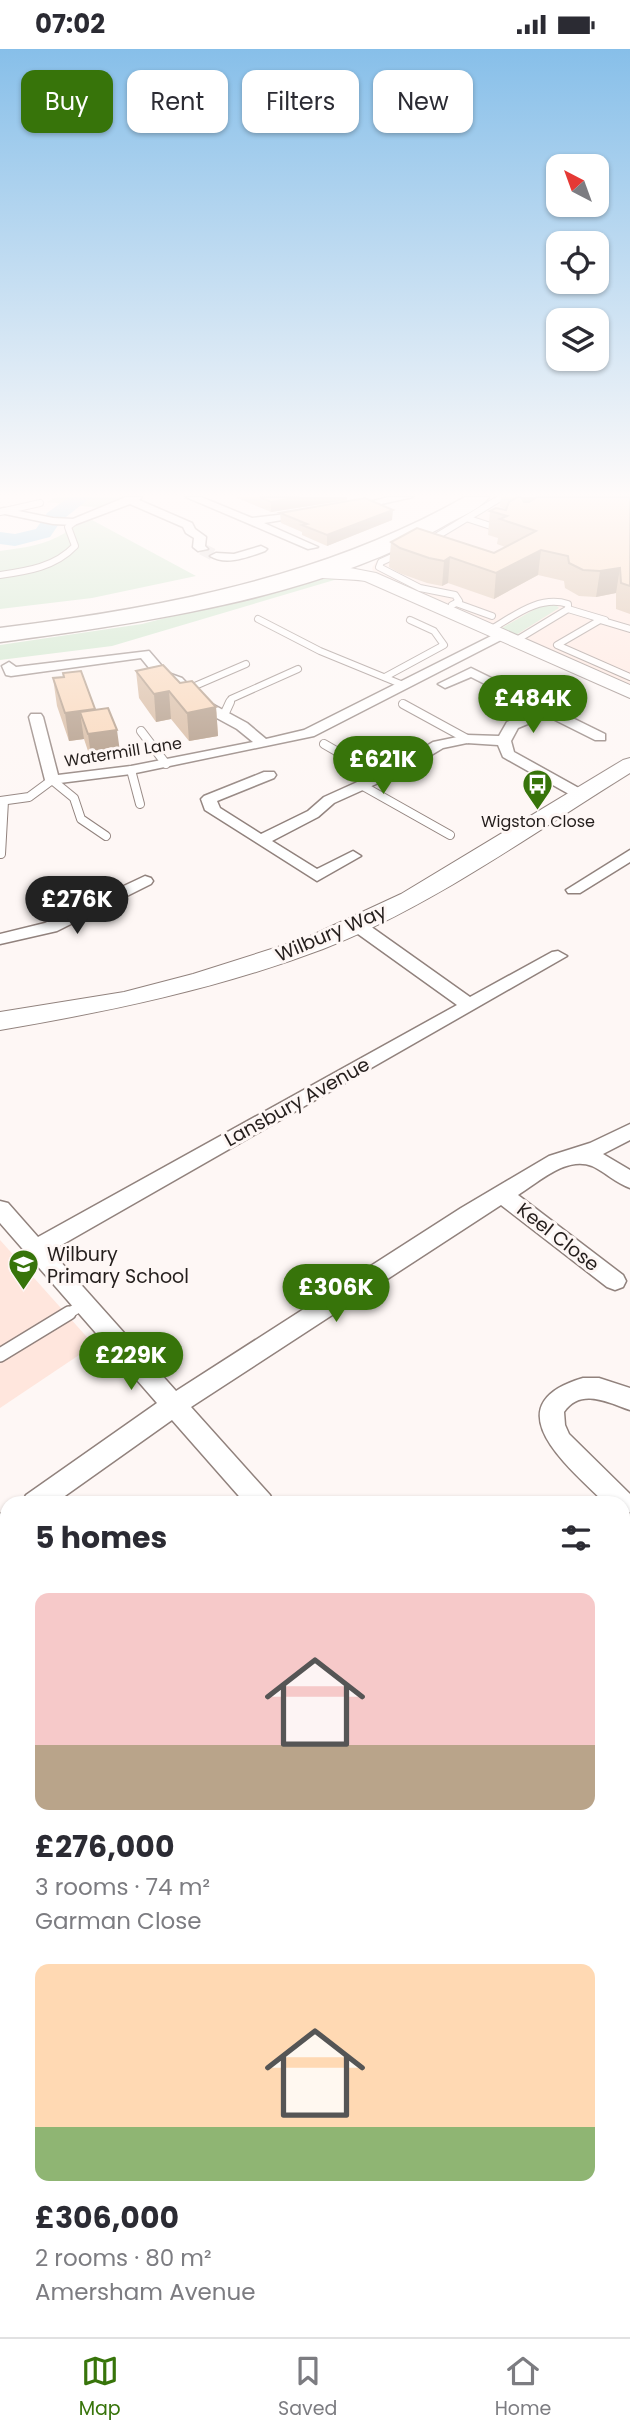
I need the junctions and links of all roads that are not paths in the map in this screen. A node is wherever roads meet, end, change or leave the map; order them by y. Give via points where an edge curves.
1 (130, 604) edge
2 (186, 604) edge
3 (456, 604) edge
4 (541, 604) edge
5 (568, 604) edge
6 (568, 609) junction
7 (258, 619) dead end
8 (410, 620) dead end
9 (606, 621) junction
10 (0, 624) edge
11 (630, 629) edge
12 (500, 631) junction
13 (0, 635) edge
14 (246, 664) dead end
15 (9, 666) dead end
16 (298, 669) dead end
17 (385, 677) junction
18 (630, 677) edge
19 (445, 684) dead end
20 (403, 685) junction
21 (188, 689) junction
22 (630, 692) edge
23 (403, 704) dead end
24 (546, 711) junction
25 (224, 715) junction
26 (36, 717) dead end
27 (141, 731) dead end
28 (600, 737) dead end
29 (467, 739) junction
30 (504, 741) junction
31 (263, 744) junction
32 (324, 744) dead end
33 (166, 764) junction
34 (630, 764) edge
35 (131, 770) junction
36 (269, 775) dead end
37 (382, 777) junction
38 (52, 780) junction
39 (363, 786) junction
40 (581, 795) junction
41 (2, 801) edge
42 (140, 804) dead end
43 (450, 835) dead end
44 (106, 836) dead end
45 (261, 840) junction
46 (1, 854) edge
47 (630, 855) edge
48 (353, 856) dead end
49 (623, 869) edge
50 (145, 881) dead end
51 (574, 890) dead end
52 (357, 925) junction
53 (0, 939) edge
54 (558, 955) dead end
55 (470, 1005) junction
56 (0, 1021) edge
57 (627, 1132) edge
58 (568, 1155) junction
59 (622, 1174) edge
60 (502, 1194) junction
61 (0, 1209) edge
62 (36, 1249) junction
63 (615, 1281) dead end
64 (84, 1304) junction
65 (0, 1355) edge
66 (630, 1400) edge
67 (172, 1406) junction
68 (45, 1496) edge
69 (255, 1496) edge
70 (614, 1496) edge

1 - 10 highway
2 - 13 highway
3 - 12 street
4 - 12 lane
5 - 6 lane
6 - 9 lane
6 - 12 lane
7 - 17 lane via 320,652
8 - 17 lane via 434,631 444,645
9 - 11 lane
9 - 18 lane via 600,620 557,645
12 - 20 street, Watermill Lane
12 - 22 street
14 - 21 lane
15 - 21 street via 11,672 144,654 163,676 175,678
16 - 25 lane via 231,699
17 - 20 lane
19 - 24 street via 471,672
20 - 31 street, Watermill Lane via 309,733
21 - 25 street via 198,702
23 - 29 lane
24 - 28 street
24 - 30 street via 512,725
25 - 31 street via 252,731
26 - 38 street, Watermill Lane
27 - 33 lane
29 - 30 street
29 - 37 street via 438,745
30 - 40 street via 508,754 517,761
31 - 33 street, Watermill Lane
32 - 37 lane
33 - 35 street, Watermill Lane
34 - 40 street, Wilbury Way
35 - 38 street, Watermill Lane
35 - 42 lane
36 - 45 street via 209,799 213,810
37 - 39 street
38 - 41 lane via 36,795
38 - 44 lane via 74,798 81,819
39 - 43 lane
39 - 45 street via 329,800 313,814
40 - 52 street, Wilbury Way via 409,899
41 - 46 lane
45 - 48 street via 317,876
47 - 49 street
49 - 51 street
50 - 53 street via 126,900 51,927
52 - 55 street
52 - 56 street, Wilbury Way via 303,948 201,980 124,1000
54 - 55 street, Lansbury Avenue
55 - 62 street, Lansbury Avenue
57 - 58 street via 597,1148
57 - 59 street via 607,1153
58 - 59 street via 596,1159
58 - 60 street
60 - 63 street, Keel Close
60 - 67 street
61 - 62 street
62 - 64 street
64 - 65 lane
64 - 67 street
66 - 70 street via 596,1386 580,1388 559,1401 552,1419 560,1442
67 - 68 street
67 - 69 street

